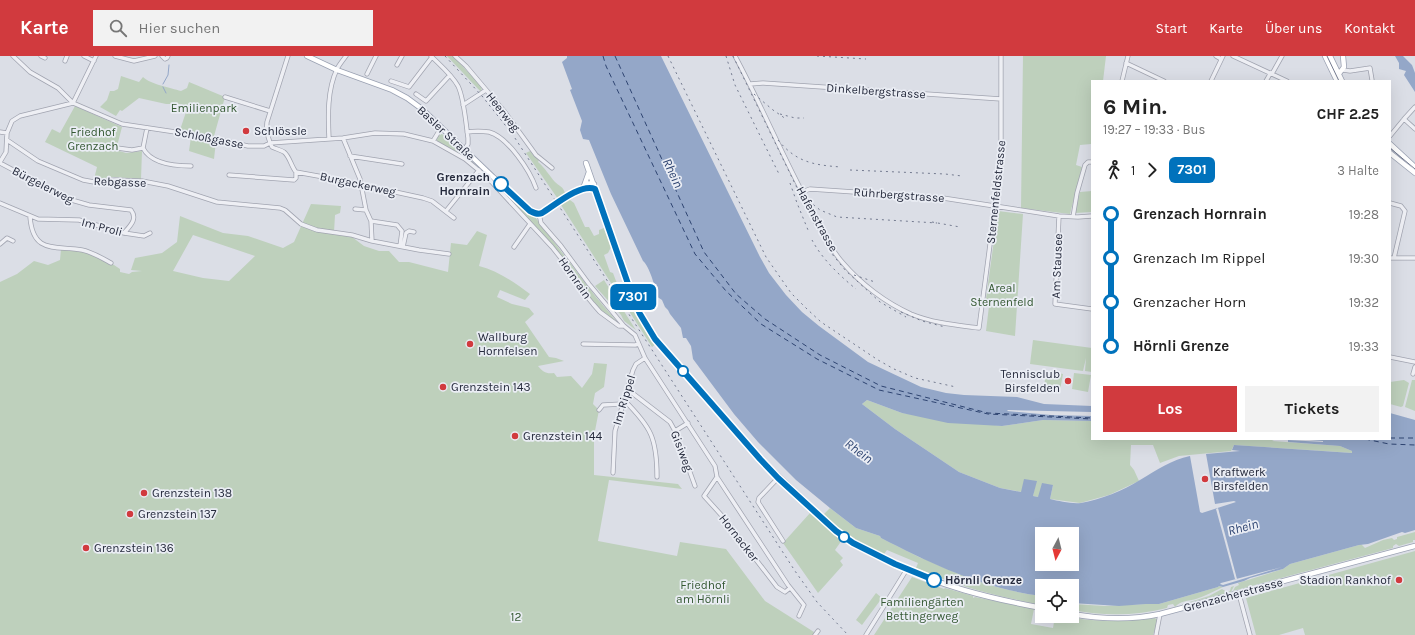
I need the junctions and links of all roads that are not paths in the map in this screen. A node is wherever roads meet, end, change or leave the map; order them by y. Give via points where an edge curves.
1 (13, 56) edge
2 (41, 56) edge
3 (67, 56) edge
4 (84, 56) edge
5 (96, 56) edge
6 (115, 56) edge
7 (153, 56) edge
8 (162, 56) edge
9 (168, 56) edge
10 (288, 56) edge
11 (307, 56) edge
12 (346, 56) edge
13 (376, 56) edge
14 (402, 56) edge
15 (431, 56) edge
16 (455, 56) edge
17 (736, 56) edge
18 (1001, 56) edge
19 (1128, 56) edge
20 (1216, 56) edge
21 (1233, 56) edge
22 (1282, 56) edge
23 (1325, 56) edge
24 (1330, 56) edge
25 (1343, 56) edge
26 (1222, 57) edge
27 (45, 58) dead end
28 (65, 61) dead end
29 (94, 61) junction
30 (1126, 63) junction
31 (397, 65) dead end
32 (337, 70) junction
33 (1343, 70) junction
34 (367, 74) dead end
35 (1270, 74) junction
36 (450, 75) junction
37 (1336, 78) edge
38 (1122, 80) edge
39 (1162, 80) edge
40 (1211, 80) edge
41 (1267, 80) edge
42 (1285, 80) edge
43 (1372, 80) edge
44 (391, 81) dead end
45 (750, 84) junction
46 (486, 90) junction
47 (416, 94) dead end
48 (225, 97) dead end
49 (1002, 99) junction
50 (73, 103) junction
51 (463, 106) junction
52 (1415, 107) edge
53 (270, 111) junction
54 (1404, 119) junction
55 (146, 128) junction
56 (442, 128) junction
57 (1415, 129) edge
58 (0, 132) edge
59 (467, 132) junction
60 (7, 133) junction
61 (1391, 135) edge
62 (343, 138) junction
63 (329, 139) junction
64 (7, 140) junction
65 (433, 141) junction
66 (270, 143) junction
67 (1391, 145) edge
68 (117, 148) dead end
69 (143, 148) junction
70 (464, 150) junction
71 (1391, 154) edge
72 (350, 156) junction
73 (586, 162) dead end
74 (1090, 162) edge
75 (0, 163) edge
76 (402, 164) dead end
77 (191, 166) dead end
78 (1415, 167) edge
79 (552, 168) dead end
80 (479, 170) junction
81 (296, 172) junction
82 (589, 172) junction
83 (1415, 173) edge
84 (229, 175) dead end
85 (360, 184) junction
86 (582, 187) junction
87 (595, 187) junction
88 (536, 188) dead end
89 (802, 192) junction
90 (0, 203) edge
91 (1391, 203) edge
92 (996, 207) junction
93 (355, 209) dead end
94 (366, 210) junction
95 (446, 211) junction
96 (539, 214) junction
97 (1059, 216) junction
98 (1091, 216) edge
99 (30, 217) junction
100 (1073, 217) junction
101 (454, 218) dead end
102 (371, 221) junction
103 (530, 224) junction
104 (414, 232) dead end
105 (124, 233) junction
106 (150, 234) dead end
107 (13, 241) dead end
108 (372, 241) junction
109 (0, 244) edge
110 (402, 246) junction
111 (514, 247) dead end
112 (449, 254) dead end
113 (1392, 258) edge
114 (1415, 258) edge
115 (111, 263) dead end
116 (1091, 309) edge
117 (624, 326) junction
118 (979, 328) joint
119 (583, 344) dead end
120 (639, 344) junction
121 (1391, 357) edge
122 (645, 358) junction
123 (1415, 362) edge
124 (1415, 367) edge
125 (1413, 374) dead end
126 (628, 389) junction
127 (623, 402) junction
128 (599, 410) dead end
129 (688, 423) junction
130 (675, 431) junction
131 (613, 473) dead end
132 (657, 477) dead end
133 (717, 477) junction
134 (778, 478) junction
135 (695, 486) dead end
136 (783, 541) dead end
137 (1415, 546) edge
138 (883, 559) dead end
139 (890, 562) dead end
140 (907, 569) junction
141 (790, 588) junction
142 (1239, 594) junction
143 (1035, 607) edge
144 (1160, 614) junction
145 (1079, 615) edge
146 (799, 616) dead end
147 (866, 635) edge
148 (1156, 635) edge
149 (1250, 635) edge

1 - 50 street, Schloßgasse via 30,72 58,88
2 - 27 street
3 - 28 street
4 - 29 street
5 - 29 street
6 - 7 street via 138,61
8 - 9 street via 165,59
10 - 53 street
11 - 32 main road, Basler Straße
12 - 32 street
13 - 34 street
14 - 31 street
15 - 36 street
15 - 44 street via 409,87
16 - 46 street, Heerweg
17 - 45 street, Hafenstrasse
18 - 49 street, Sternenfeldstrasse
19 - 30 street
20 - 26 street
21 - 35 street
22 - 35 street
23 - 37 main road
24 - 37 main road
25 - 33 main road
26 - 40 street
29 - 50 street
30 - 38 street
30 - 39 street
32 - 56 main road, Basler Straße via 407,98
32 - 63 street via 329,108
33 - 37 main road
33 - 43 street via 1370,68
35 - 41 street
35 - 42 street
36 - 47 street via 426,101
36 - 51 street via 458,85
45 - 49 street, Dinkelbergstrasse
45 - 89 street, Hafenstrasse
46 - 51 street
46 - 79 street, Heerweg via 504,110 536,155
48 - 53 street
49 - 92 street, Sternenfeldstrasse
50 - 55 street, Schloßgasse via 122,124
50 - 60 street via 20,116 12,121
51 - 59 street
52 - 54 street
53 - 66 street via 267,128
54 - 57 street
54 - 61 street
55 - 66 street, Schloßgasse via 248,146 264,146
55 - 69 street
56 - 65 street
56 - 70 main road, Basler Straße
58 - 60 street
59 - 70 street via 468,144
59 - 88 street via 489,132 499,136 515,153
60 - 64 street
62 - 63 street, Schloßgasse
62 - 65 street, Schloßgasse via 395,133
62 - 72 street
63 - 66 street, Schloßgasse
64 - 75 street via 6,152
64 - 108 street, Rebgasse via 38,160 83,180 142,181 168,186 217,202 283,209 310,228
65 - 80 street, Hornrain
66 - 81 street via 272,147 287,155
67 - 78 main road
68 - 69 street
69 - 77 street via 148,155 165,163 184,168
70 - 96 main road, Basler Straße via 530,211
71 - 83 main road
72 - 76 street
72 - 85 street
73 - 82 main road
74 - 100 street via 1086,165 1077,193
75 - 105 street, Bürgelerweg via 68,199 89,205 131,210 134,221
80 - 95 street
80 - 103 street, Hornrain
81 - 84 street via 294,180
81 - 85 street, Burgackerweg
82 - 86 main road
82 - 87 main road
85 - 94 street
85 - 95 street, Burgackerweg via 423,198
86 - 87 main road
86 - 96 main road
87 - 134 main road via 634,301 649,330
89 - 92 street, Rührbergstrasse via 810,189 943,198
89 - 118 street, Hafenstrasse via 832,249 871,289 903,310 922,318
90 - 99 street, Im Proli
91 - 113 street via 1401,206 1405,211
92 - 97 street, Rührbergstrasse
92 - 118 street, Sternenfeldstrasse
93 - 94 street
94 - 102 street
95 - 101 street, Burgackerweg
96 - 117 street via 541,223
97 - 100 street, Rührbergstrasse
97 - 116 street, Am Stausee via 1055,304
98 - 100 street, Rührbergstrasse
99 - 105 street, Im Proli via 44,220 79,220
99 - 115 street via 31,228 44,244 52,248 83,250
102 - 108 street
102 - 110 street via 397,225 402,231
103 - 111 street
103 - 117 street, Hornrain via 564,262 579,287 600,312 619,326
104 - 110 street via 406,233
105 - 106 street, Im Proli via 144,236
107 - 109 street via 7,238
108 - 110 street, Rebgasse
110 - 112 street, Rebgasse
113 - 114 street
117 - 120 street via 635,335
119 - 120 street
120 - 122 street
121 - 123 street
122 - 126 street, Im Rippel via 636,364
122 - 129 street, Hornacker
124 - 125 street
126 - 127 street, Im Rippel
126 - 130 street, Gisiweg via 669,421
127 - 128 street via 603,405
127 - 131 street, Im Rippel via 615,431
127 - 132 street via 646,424 653,437
129 - 130 street
129 - 133 street, Hornacker via 715,466
130 - 135 street, Gisiweg
133 - 141 street, Hornacker
133 - 141 street, Hornacker via 704,496 777,587 785,592
134 - 136 street via 758,502
134 - 138 main road via 839,533
137 - 142 main road, Grenzacherstrasse
139 - 140 main road
140 - 143 main road via 975,594
140 - 147 street
141 - 146 street, Hornacker via 804,606
142 - 144 main road, Grenzacherstrasse
142 - 149 street
144 - 145 main road, Grenzacherstrasse via 1104,618
144 - 148 street

